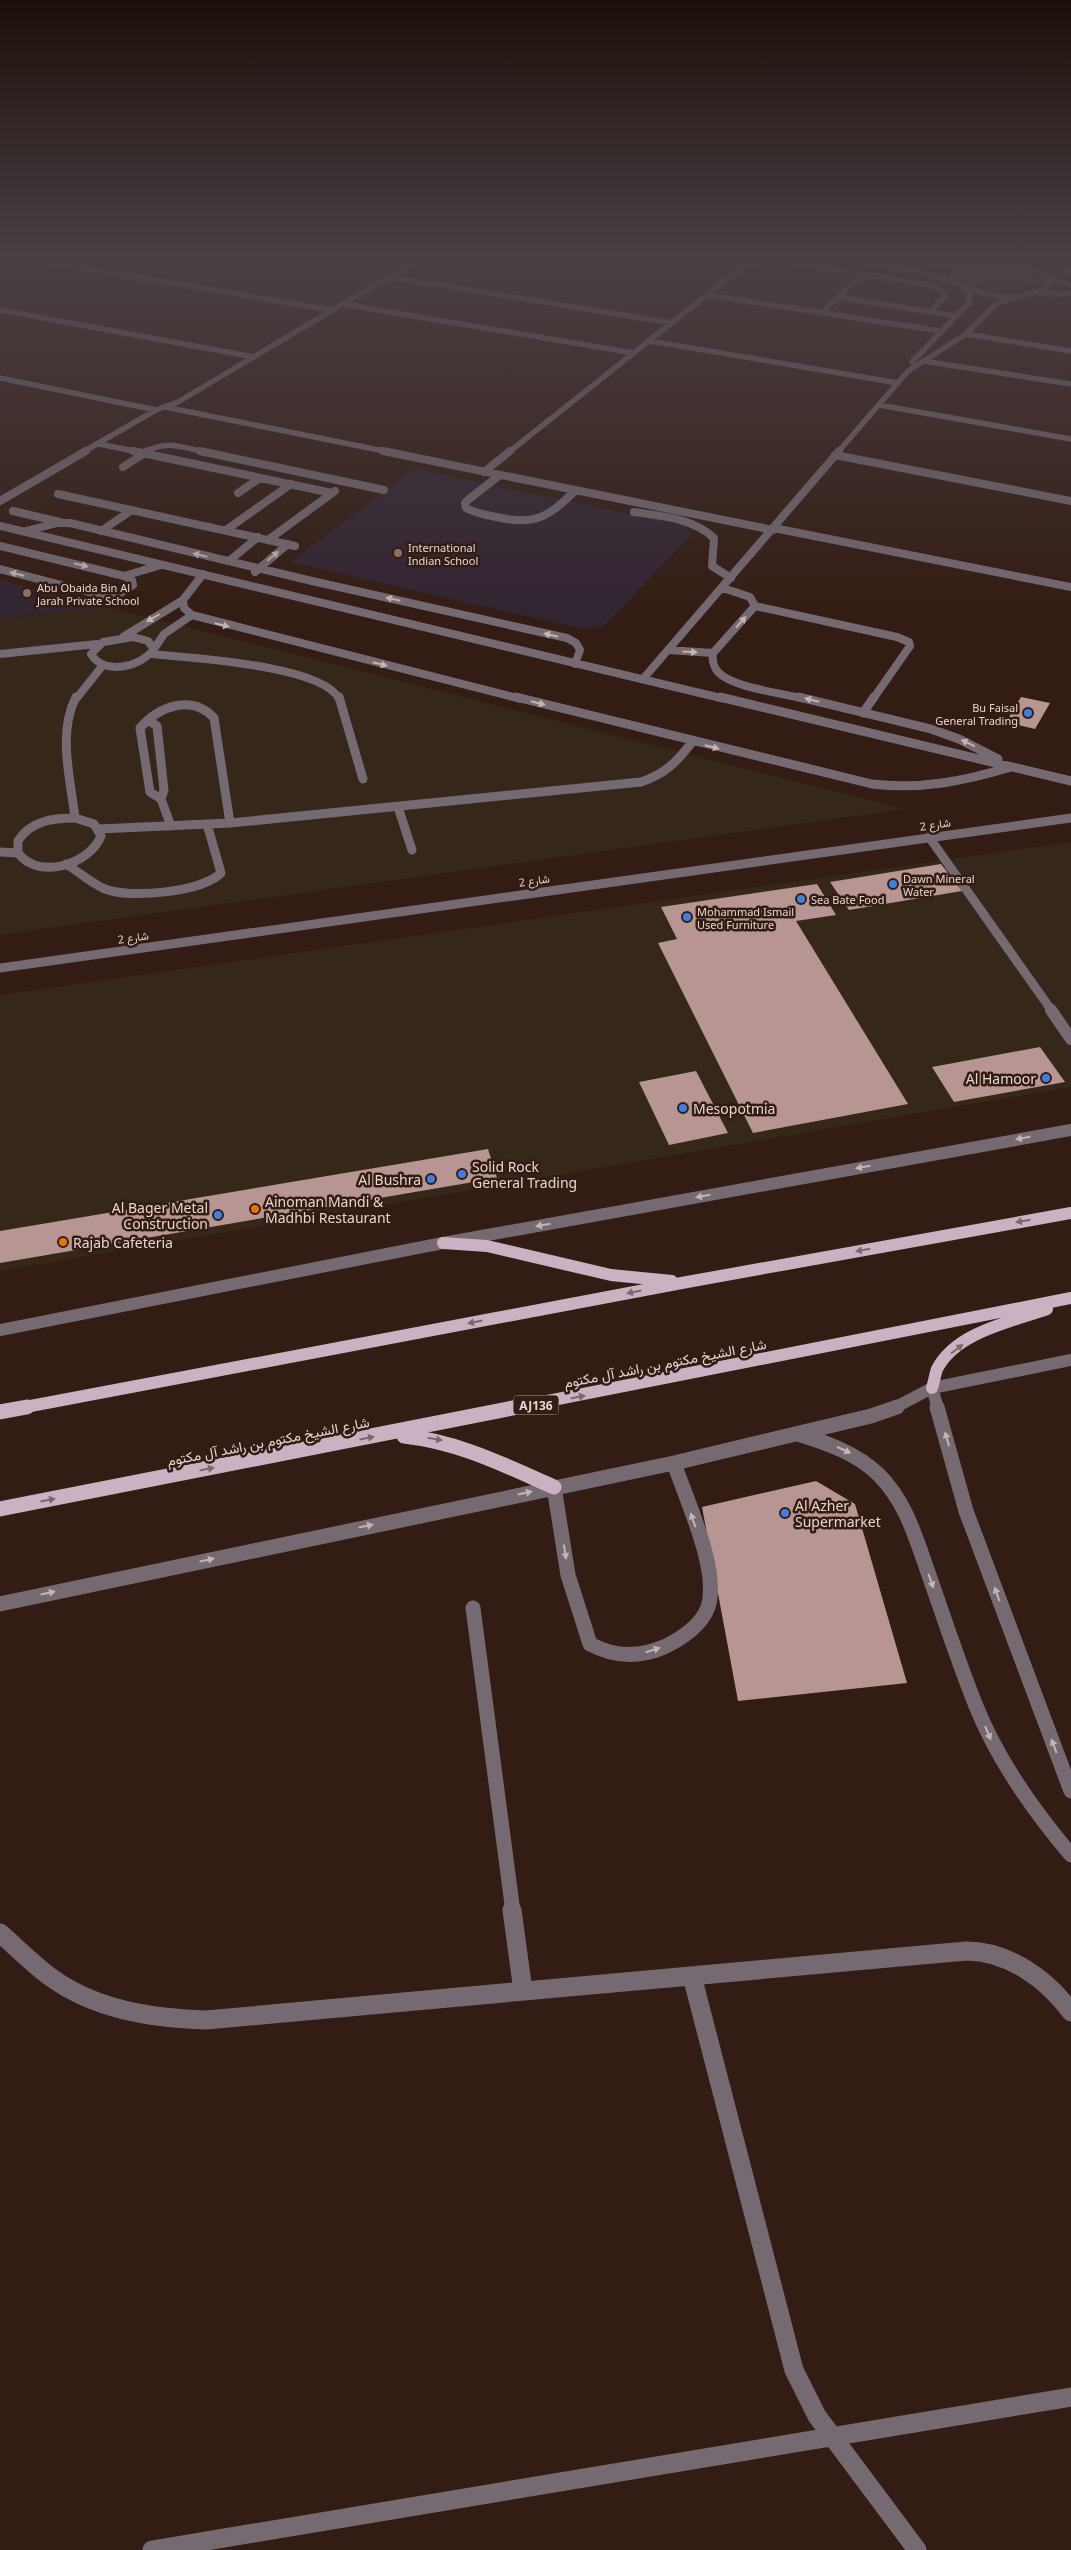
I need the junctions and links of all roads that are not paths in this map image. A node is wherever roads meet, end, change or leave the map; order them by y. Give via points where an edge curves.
1 (219, 377) edge
2 (604, 377) edge
3 (863, 377) edge
4 (903, 377) edge
5 (1026, 377) edge
6 (0, 378) edge
7 (898, 383) junction
8 (1071, 384) edge
9 (879, 405) junction
10 (166, 407) junction
11 (156, 410) junction
12 (1071, 439) edge
13 (99, 444) junction
14 (145, 453) junction
15 (835, 455) junction
16 (124, 467) dead end
17 (484, 472) junction
18 (500, 475) junction
19 (260, 478) junction
20 (347, 482) junction
21 (291, 484) junction
22 (384, 490) dead end
23 (576, 490) junction
24 (238, 493) dead end
25 (332, 493) junction
26 (58, 494) dead end
27 (0, 501) edge
28 (1071, 501) edge
29 (132, 510) junction
30 (13, 511) dead end
31 (634, 512) dead end
32 (65, 523) junction
33 (0, 526) edge
34 (774, 529) junction
35 (226, 530) junction
36 (101, 531) junction
37 (24, 532) junction
38 (258, 537) junction
39 (268, 540) junction
40 (0, 546) edge
41 (229, 562) junction
42 (161, 564) junction
43 (0, 569) edge
44 (258, 569) junction
45 (203, 574) junction
46 (124, 576) junction
47 (731, 578) junction
48 (312, 581) junction
49 (242, 583) junction
50 (1071, 587) edge
51 (723, 588) junction
52 (297, 590) junction
53 (183, 600) junction
54 (755, 606) junction
55 (192, 615) junction
56 (123, 636) junction
57 (98, 644) junction
58 (668, 650) junction
59 (153, 652) junction
60 (713, 653) junction
61 (0, 654) edge
62 (575, 664) junction
63 (103, 665) junction
64 (643, 679) junction
65 (735, 682) junction
66 (705, 694) junction
67 (864, 713) junction
68 (148, 720) junction
69 (692, 742) junction
70 (1011, 767) junction
71 (363, 779) dead end
72 (1071, 781) edge
73 (161, 799) junction
74 (398, 807) junction
75 (75, 818) junction
76 (1071, 818) edge
77 (230, 823) junction
78 (207, 824) junction
79 (171, 826) junction
80 (99, 829) junction
81 (929, 837) junction
82 (412, 850) dead end
83 (0, 852) edge
84 (18, 853) junction
85 (66, 864) junction
86 (0, 968) edge
87 (1071, 1039) edge
88 (1071, 1130) edge
89 (1071, 1213) edge
90 (443, 1243) junction
91 (687, 1282) junction
92 (1071, 1299) edge
93 (0, 1330) edge
94 (1071, 1360) edge
95 (932, 1388) junction
96 (0, 1412) edge
97 (798, 1434) junction
98 (387, 1435) junction
99 (674, 1463) junction
100 (554, 1486) junction
101 (0, 1509) edge
102 (0, 1604) edge
103 (473, 1608) dead end
104 (1071, 1792) edge
105 (1071, 1855) edge
106 (0, 1932) edge
107 (692, 1976) junction
108 (523, 1991) junction
109 (1071, 2012) edge
110 (1071, 2397) edge
111 (833, 2437) junction
112 (152, 2550) edge
113 (917, 2550) edge

1 - 10 street
2 - 17 street
3 - 7 street
4 - 7 street
5 - 8 street
6 - 11 street
7 - 9 street
9 - 12 street
9 - 15 street
10 - 11 street
10 - 17 street
11 - 13 street
13 - 14 street
13 - 27 street
14 - 16 street
14 - 19 street
14 - 20 street via 166,444
15 - 28 street
15 - 34 street
17 - 18 street
18 - 23 street
18 - 23 street via 469,499 465,503 466,508 480,514 532,523 544,518
19 - 21 street
19 - 24 street
20 - 22 street
20 - 25 street
21 - 25 street
21 - 35 street
23 - 34 street
25 - 39 street
26 - 29 street
29 - 35 street
29 - 36 street
30 - 32 street
31 - 47 street via 690,524 710,532 714,538 709,558 712,566
32 - 36 street
32 - 37 street
33 - 37 street
34 - 47 street
34 - 50 street
35 - 38 street
41 -> 36 street
37 - 42 street
38 - 39 street
38 - 41 street
44 -> 39 street via 292,545
40 -> 46 street
41 - 44 street
42 - 45 street
42 - 46 street
46 -> 43 street via 132,580 133,585 128,591 104,596
44 - 48 street
44 - 49 street
45 - 49 street
45 - 53 street
47 - 51 street
48 - 52 street
62 -> 48 street via 580,650 567,638
49 - 52 street
51 - 54 street via 750,598
51 - 58 street
52 - 62 street
53 - 55 street via 184,608
53 -> 56 street
60 -> 54 street
54 - 67 street via 909,642 910,646
55 - 59 street via 164,634
55 -> 69 street
56 - 57 street
56 - 59 street via 148,641
57 - 61 street
57 - 63 street via 93,649 92,658
58 -> 60 street
58 - 64 street
59 - 63 street via 132,665
59 - 71 street via 285,671 325,683 337,694 342,706
60 - 65 street via 714,669
62 - 64 street
63 - 75 street via 78,696 68,722
64 - 66 street
65 - 66 street
67 -> 65 street
66 - 70 street
70 -> 67 street via 945,733
68 - 73 street via 157,726 164,790
68 - 73 street via 140,732 148,787
68 - 77 street via 163,709 186,705 196,705 211,712
69 -> 70 street via 879,787 911,789 941,786
69 - 74 street via 674,768 641,782
70 - 72 street
73 - 79 street
74 - 77 street
74 - 82 street
75 - 80 street via 86,820
75 - 84 street via 52,820 31,827 18,840
76 - 81 street, شارع 2
77 - 78 street
78 - 79 street
78 - 85 street via 221,873 214,880 149,892 119,893 106,889
79 - 80 street
80 - 85 street via 100,843 95,849
81 - 86 street, شارع 2
81 - 87 street
83 - 84 street
84 - 85 street via 31,863
88 -> 90 street
89 -> 91 main road
90 - 91 main road via 509,1250 611,1275
90 - 93 street
91 -> 96 main road
95 -> 92 main road via 938,1368 954,1349 991,1330
98 -> 92 main road, شارع الشيخ مكتوم بن راشد آل مكتوم / AJ136
94 - 95 street
95 - 97 street via 900,1406 871,1416
104 -> 95 street via 966,1511
97 - 99 street
97 -> 105 street via 857,1456 879,1475 898,1501 916,1538 992,1744 1013,1782 1040,1820
98 -> 100 main road via 446,1441 475,1450
101 -> 98 main road, شارع الشيخ مكتوم بن راشد آل مكتوم / AJ136
99 - 100 street
100 -> 99 street via 568,1575 590,1644 612,1654 640,1654 668,1645 689,1630 702,1618 710,1599 710,1570
102 -> 100 street
103 - 108 street
106 - 108 street via 50,1977 84,1996 122,2011 163,2019 206,2020
107 - 108 street
107 - 109 street via 950,1951 981,1952 1012,1962 1042,1980
107 - 111 street via 786,2344 804,2395
110 - 111 street
111 - 112 street
111 - 113 street

